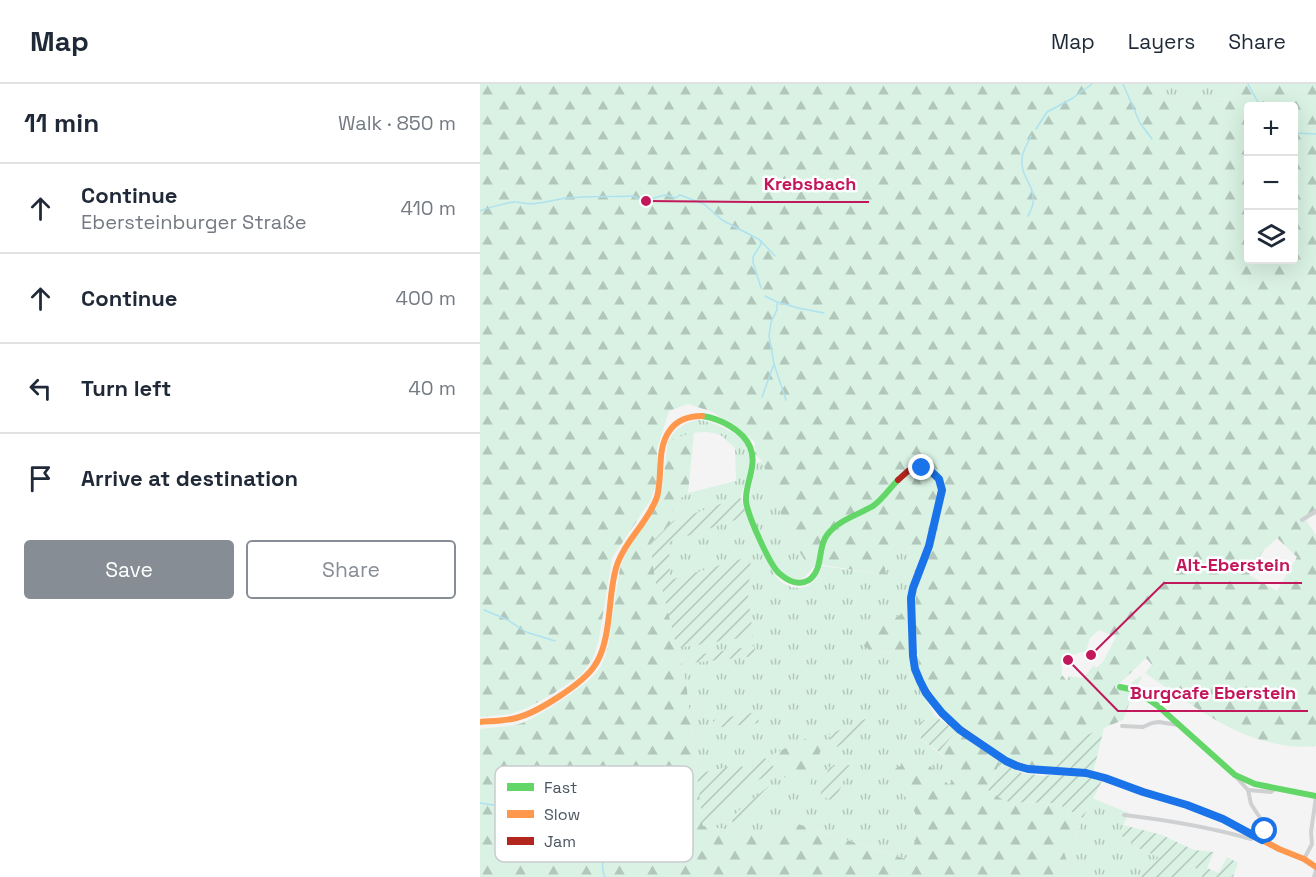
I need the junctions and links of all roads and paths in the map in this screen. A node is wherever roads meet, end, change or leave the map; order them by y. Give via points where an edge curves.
1 (1316, 511) edge
2 (1302, 520) dead end
3 (1120, 687) dead end
4 (480, 722) edge
5 (1122, 726) dead end
6 (1182, 727) junction
7 (1235, 775) junction
8 (1275, 789) junction
9 (1248, 790) junction
10 (1316, 796) edge
11 (1124, 815) dead end
12 (1254, 836) junction
13 (1262, 840) junction
14 (1304, 859) junction
15 (1316, 869) edge
16 (1314, 877) edge

1 - 2 street
3 - 6 street via 1135,690
4 - 12 street via 530,713 592,671 605,641 619,558 656,499 664,442 680,420 702,416 728,427 752,449 748,511 772,565 783,578 795,583 807,581 817,571 825,537 834,526 875,505 908,471 929,470 941,484 942,497 911,598 913,656 926,693 946,718 1006,761 1028,769 1105,778 1223,819
5 - 6 street via 1143,727 1159,722
6 - 7 street
7 - 8 street
7 - 9 street
8 - 9 street
8 - 10 street
9 - 13 street via 1251,804 1264,824
10 - 14 street via 1312,844
11 - 12 street
12 - 13 street
13 - 14 street
14 - 15 street
15 - 16 street

